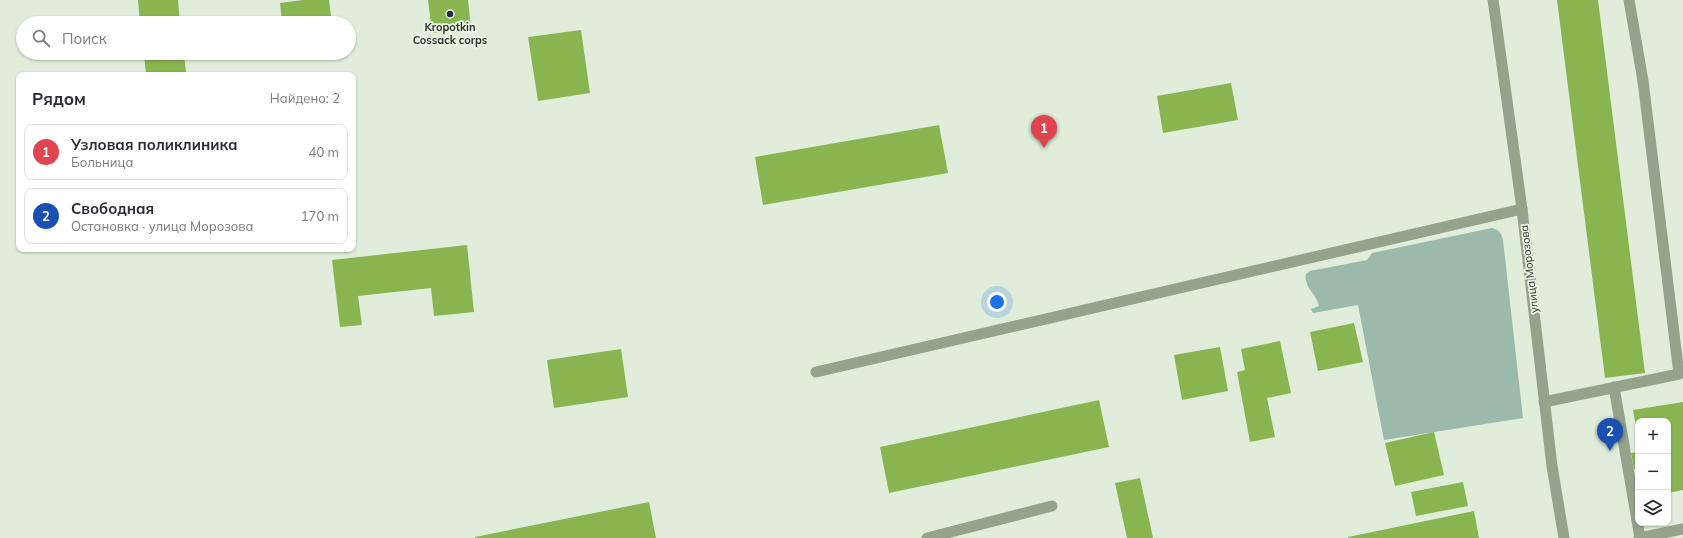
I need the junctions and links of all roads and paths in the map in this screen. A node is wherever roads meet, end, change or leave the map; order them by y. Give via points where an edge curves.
1 (1493, 0) edge
2 (1629, 0) edge
3 (1522, 209) junction
4 (816, 372) dead end
5 (1614, 387) junction
6 (1544, 402) junction
7 (1052, 506) dead end
8 (1683, 529) edge
9 (927, 538) edge
10 (1564, 538) edge
11 (1639, 538) edge

1 - 3 street, улица Морозова
2 - 5 street via 1643,81 1679,374
3 - 4 street
3 - 6 street, улица Морозова
5 - 6 street
5 - 11 street
6 - 10 street, улица Морозова
7 - 9 street
8 - 11 street

